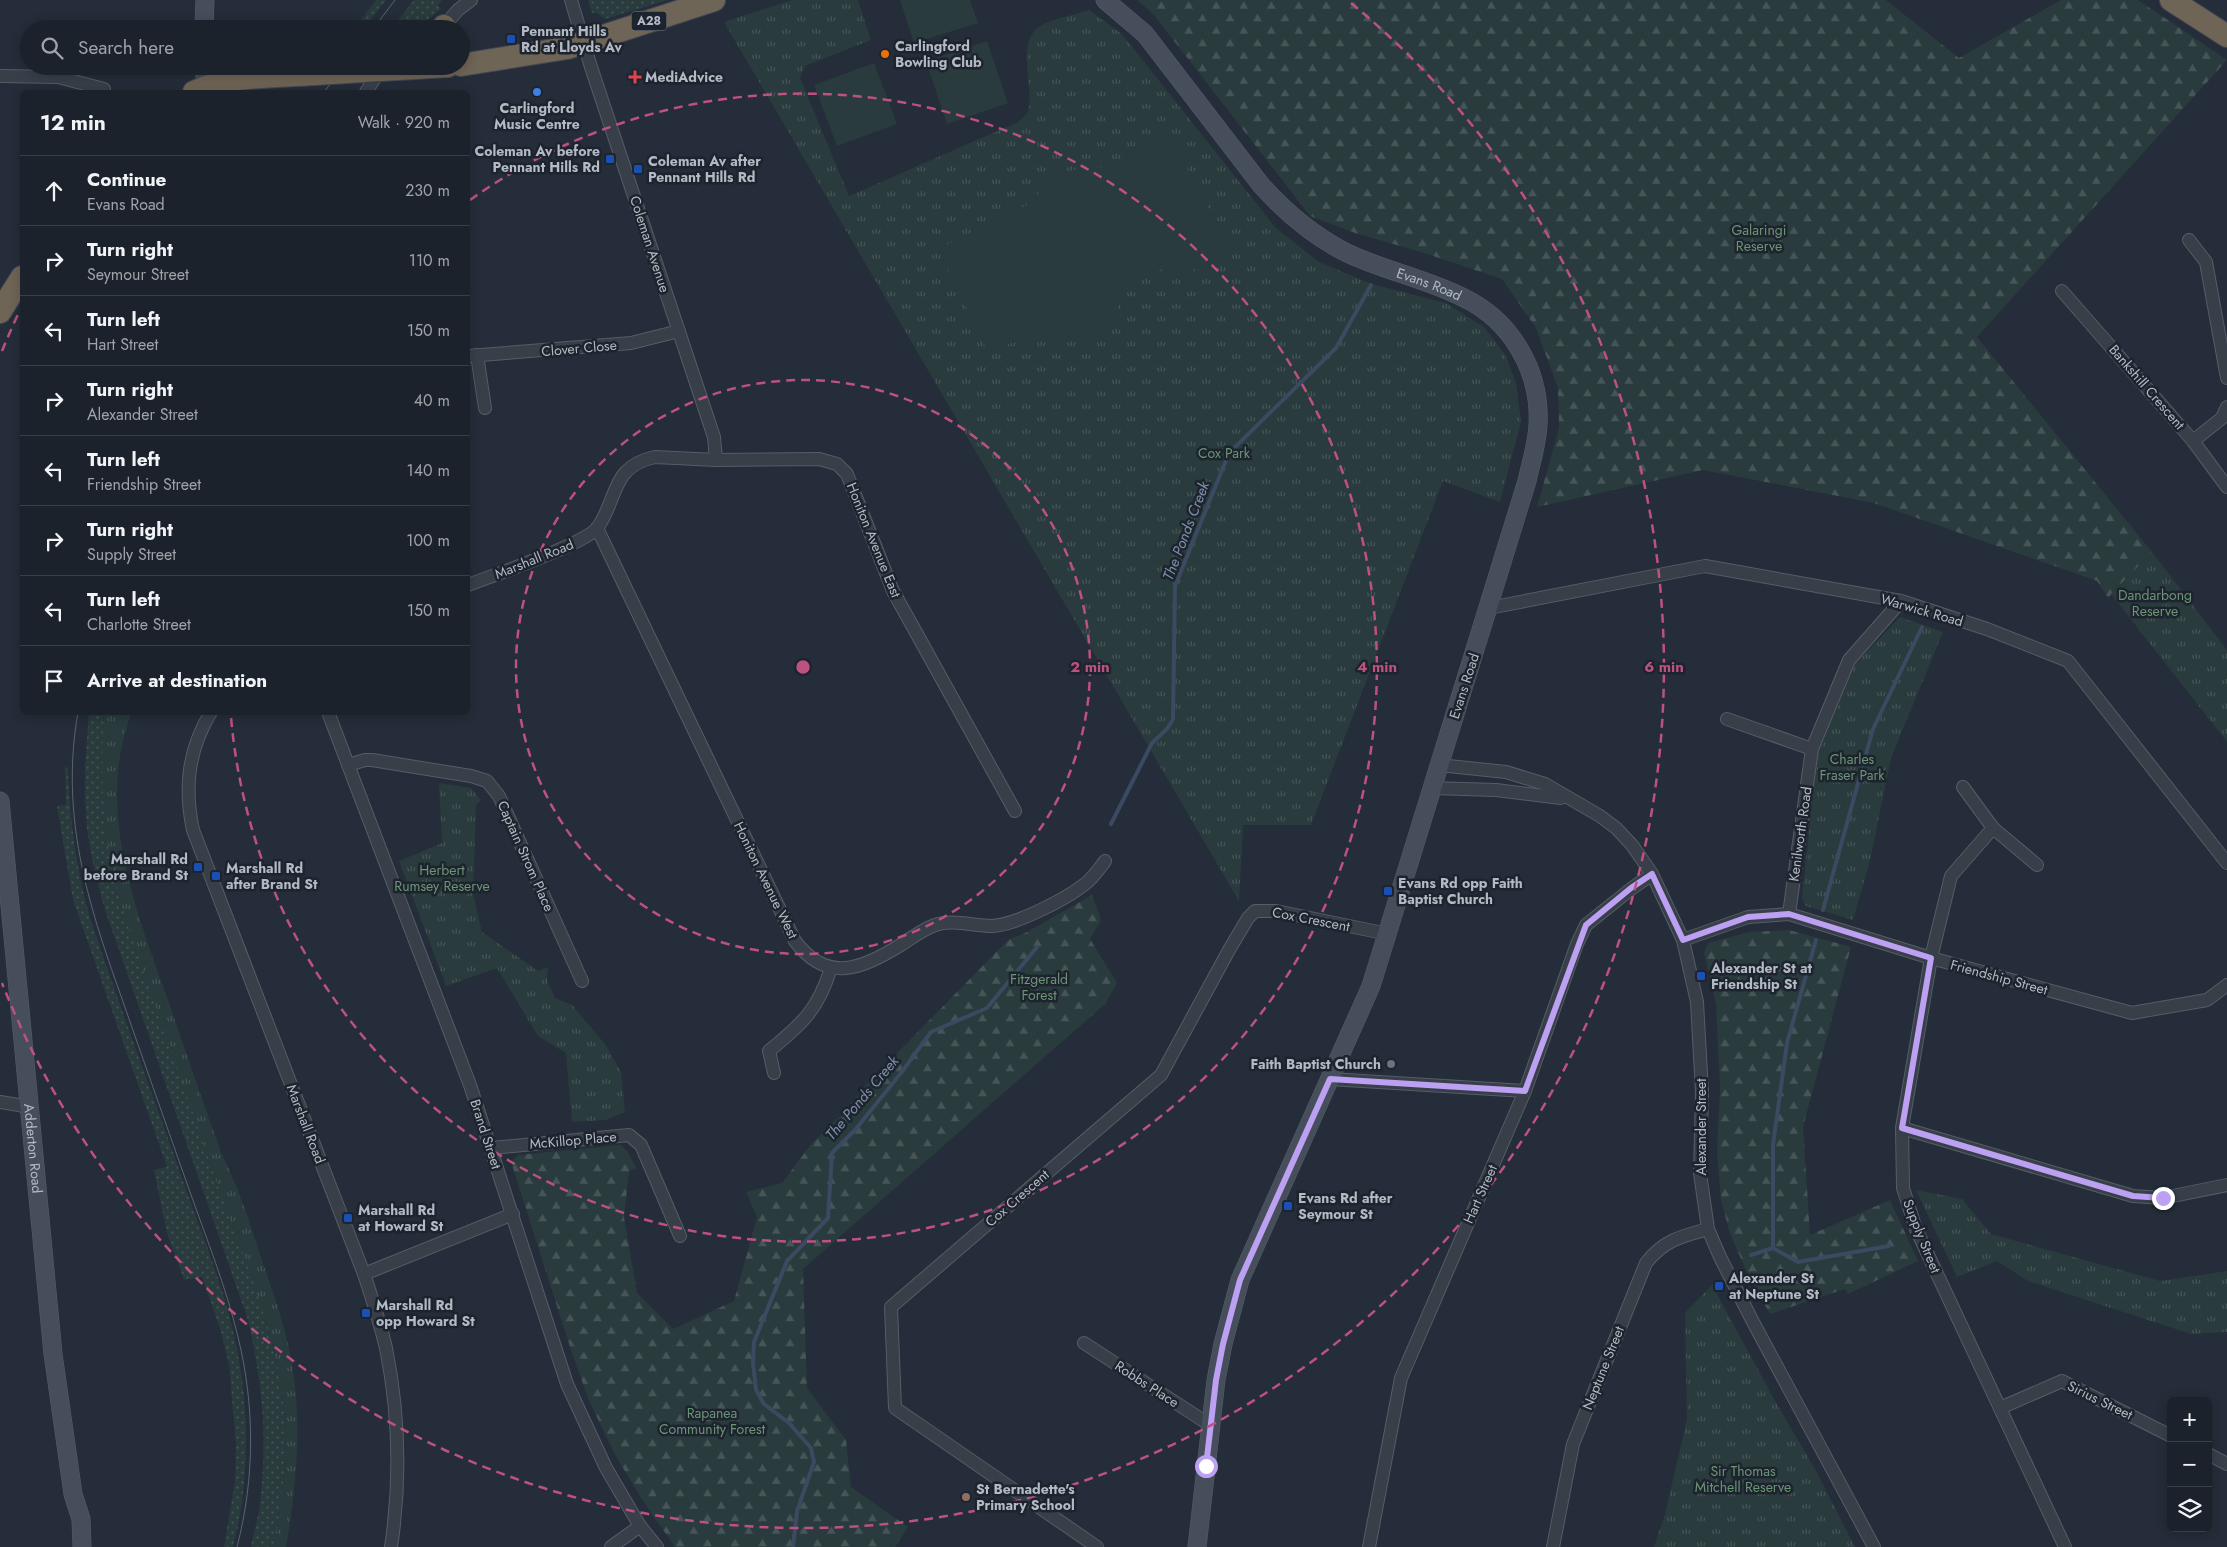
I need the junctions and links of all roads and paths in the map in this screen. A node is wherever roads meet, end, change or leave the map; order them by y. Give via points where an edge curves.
1 (205, 0) edge
2 (470, 0) edge
3 (572, 0) edge
4 (714, 0) edge
5 (1105, 0) edge
6 (2171, 0) edge
7 (204, 20) edge
8 (450, 20) edge
9 (2227, 36) edge
10 (584, 43) junction
11 (470, 64) edge
12 (298, 75) edge
13 (0, 76) edge
14 (201, 82) edge
15 (104, 89) dead end
16 (2189, 240) dead end
17 (20, 281) edge
18 (2062, 291) dead end
19 (0, 312) edge
20 (679, 330) junction
21 (472, 356) edge
22 (2227, 378) edge
23 (2227, 407) edge
24 (485, 408) dead end
25 (2193, 441) junction
26 (716, 460) junction
27 (2227, 488) edge
28 (597, 528) junction
29 (470, 584) edge
30 (1900, 601) junction
31 (1488, 608) junction
32 (210, 715) edge
33 (329, 715) edge
34 (1727, 718) dead end
35 (1812, 749) junction
36 (348, 765) junction
37 (1439, 765) junction
38 (1963, 787) dead end
39 (1432, 788) junction
40 (1573, 800) junction
41 (0, 801) edge
42 (1016, 812) dead end
43 (1993, 828) junction
44 (1105, 861) dead end
45 (2227, 863) edge
46 (2037, 865) dead end
47 (1652, 874) junction
48 (1789, 914) junction
49 (1388, 934) junction
50 (1683, 940) junction
51 (1931, 958) junction
52 (831, 968) junction
53 (582, 981) dead end
54 (2227, 984) edge
55 (774, 1073) dead end
56 (1330, 1079) junction
57 (1525, 1091) junction
58 (0, 1102) edge
59 (30, 1108) junction
60 (1902, 1128) junction
61 (492, 1148) junction
62 (2227, 1185) edge
63 (513, 1214) junction
64 (1708, 1228) junction
65 (680, 1236) dead end
66 (364, 1274) junction
67 (1084, 1343) dead end
68 (2000, 1408) junction
69 (1210, 1425) junction
70 (2167, 1434) edge
71 (2212, 1456) edge
72 (2227, 1464) edge
73 (73, 1494) junction
74 (640, 1526) junction
75 (76, 1547) edge
76 (82, 1547) edge
77 (391, 1547) edge
78 (611, 1547) edge
79 (657, 1547) edge
80 (1097, 1547) edge
81 (1197, 1547) edge
82 (1369, 1547) edge
83 (1553, 1547) edge
84 (1874, 1547) edge
85 (2065, 1547) edge

1 - 7 street
2 - 8 street
3 - 10 street, Coleman Avenue
4 - 10 highway, A28
5 - 31 street, Evans Road via 1145,34 1262,185 1298,222 1347,253 1465,298 1496,319 1519,348 1534,384 1538,426 1527,481
6 - 9 highway
10 - 11 highway, A28 via 531,56
10 - 20 street, Coleman Avenue
12 - 14 highway, bridge
13 - 15 street via 58,77
16 - 22 street via 2206,262
17 - 19 highway
18 - 25 street, Bankshill Crescent
20 - 21 street, Clover Close via 631,343
20 - 26 street, Coleman Avenue via 714,437
21 - 24 street, Clover Close
23 - 25 street via 2222,418
25 - 27 street, Bankshill Crescent
26 - 28 street, Honiton Avenue East via 656,457 632,465 620,479
26 - 42 street, Honiton Avenue East via 819,458 837,464 847,474 893,590
28 - 29 street, Marshall Road via 566,547
28 - 52 street, Honiton Avenue West via 795,941 807,956
30 - 31 street, Warwick Road via 1705,566
30 - 35 street, Kenilworth Road via 1849,660
30 - 45 street, Warwick Road via 1987,629 2068,661
31 - 37 street, Evans Road
32 - 66 street, Marshall Road via 196,742 188,773 193,830
33 - 36 street, Brand Street
34 - 35 street
35 - 48 street, Kenilworth Road
36 - 53 street, Captain Strom Place via 372,760 487,781 499,796
36 - 61 street, Brand Street
37 - 39 street, Evans Road
37 - 40 street, Alexander Street via 1506,772 1545,784
38 - 43 street
39 - 40 street, Alexander Street via 1513,791
39 - 49 street, Evans Road
40 - 47 street, Alexander Street via 1616,828
41 - 59 street, Adderton Road
43 - 46 street
43 - 51 street, Supply Street via 1951,876
44 - 52 street via 1085,884 1018,920 991,926 936,925 870,962 844,970
47 - 50 street, Alexander Street
47 - 57 street, Hart Street via 1586,925
48 - 50 street, Friendship Street via 1748,917
48 - 51 street, Friendship Street
49 - 56 street, Evans Road via 1371,986
49 - 80 street, Cox Crescent via 1276,911 1255,911 1228,950 1161,1075 891,1307 895,1408
50 - 64 street, Alexander Street via 1697,1002 1702,1092 1700,1173
51 - 54 street, Friendship Street via 2132,1013 2206,1000
51 - 60 street, Supply Street
52 - 55 street via 824,992 808,1016 770,1051
56 - 57 street
56 - 69 street, Evans Road via 1240,1280 1223,1344
57 - 82 street, Hart Street via 1401,1378
58 - 59 street
59 - 73 street, Adderton Road via 54,1354
60 - 62 street via 2133,1196 2163,1198
60 - 68 street, Supply Street via 1903,1188 1916,1228
61 - 63 street, Brand Street
61 - 65 street, McKillop Place via 629,1134 641,1145
63 - 66 street
63 - 74 street, Brand Street via 567,1384 606,1468
64 - 83 street, Neptune Street via 1671,1240 1646,1262 1573,1444
64 - 84 street, Alexander Street via 1753,1322
66 - 77 street, Marshall Road via 385,1347 394,1407 397,1491
67 - 69 street, Robbs Place
68 - 70 street, Sirius Street via 2062,1381
68 - 85 street, Supply Street
69 - 81 street, Evans Road
71 - 72 street
73 - 75 street, Adderton Road via 70,1516
73 - 76 street, Adderton Road via 81,1518
74 - 78 street
74 - 79 street, Brand Street

